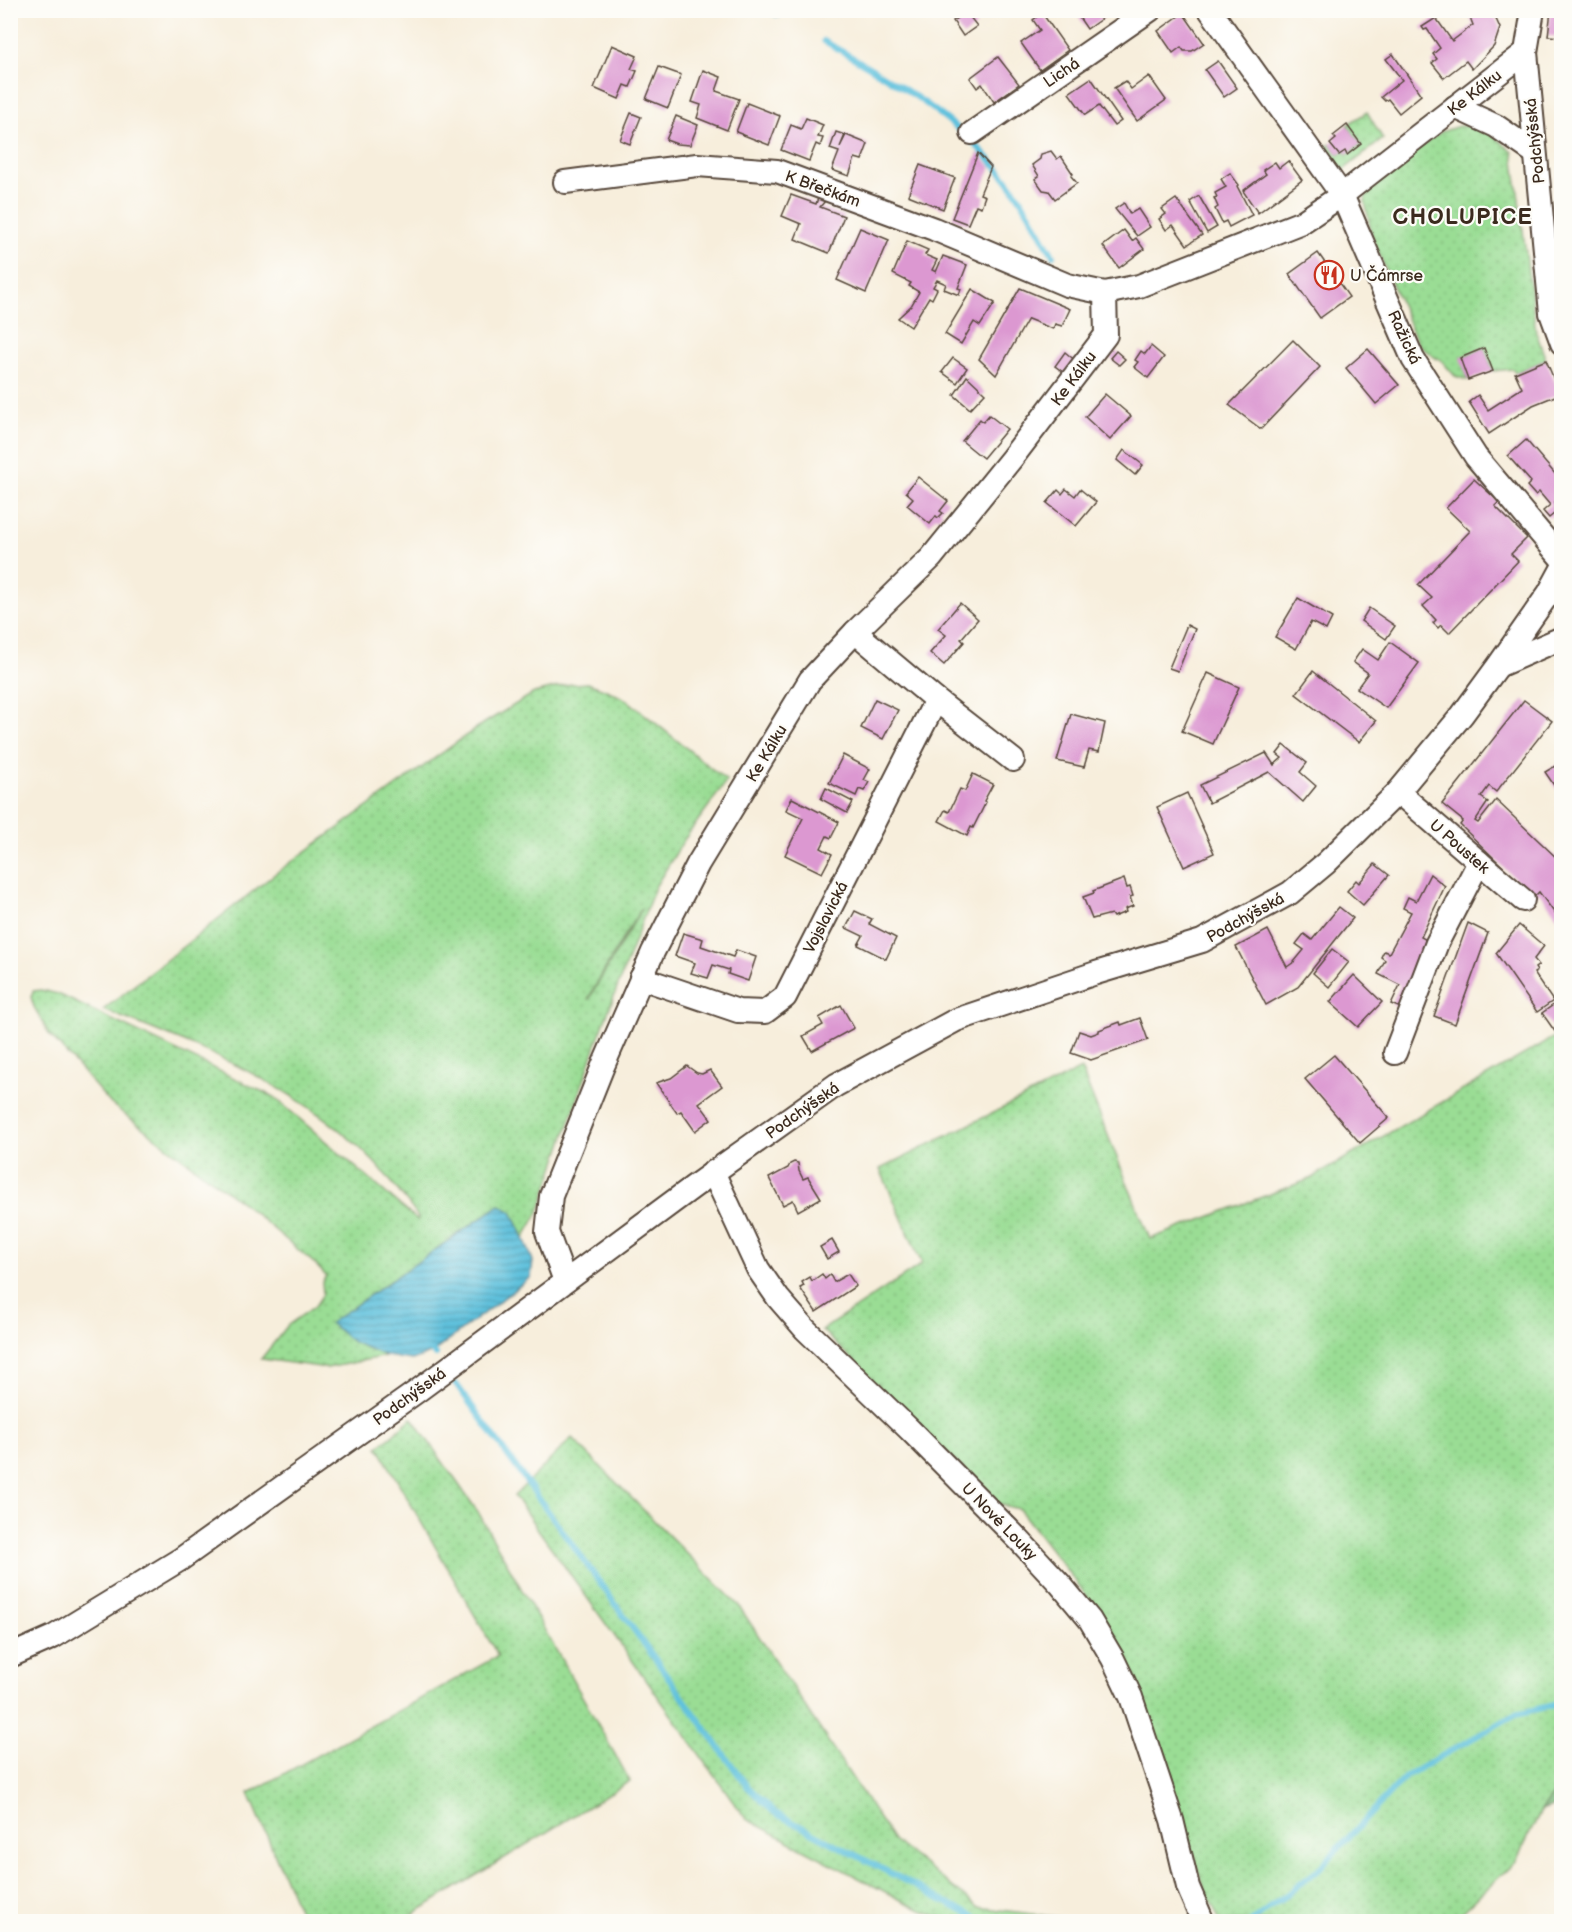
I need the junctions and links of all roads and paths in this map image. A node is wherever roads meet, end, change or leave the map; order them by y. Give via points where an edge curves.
1 (1150, 10) edge
2 (1210, 10) edge
3 (1533, 10) edge
4 (1526, 52) junction
5 (1455, 107) junction
6 (972, 133) dead end
7 (1535, 153) junction
8 (565, 182) dead end
9 (1342, 195) junction
10 (1067, 285) joint
11 (1105, 293) junction
12 (1562, 343) edge
13 (1562, 559) edge
14 (1562, 569) edge
15 (855, 632) junction
16 (1562, 638) edge
17 (1498, 666) junction
18 (936, 700) junction
19 (1013, 760) dead end
20 (1398, 792) junction
21 (1479, 862) junction
22 (1523, 900) dead end
23 (642, 978) junction
24 (1395, 1053) dead end
25 (713, 1172) junction
26 (565, 1281) junction
27 (10, 1656) edge
28 (1203, 1922) edge

1 - 6 street, Lichá
2 - 9 street, Ražická
3 - 4 street, Podchýšská
4 - 5 street, Ke Kálku
4 - 7 street, Podchýšská
5 - 7 street via 1496,126
5 - 9 street, Ke Kálku
7 - 12 street, Podchýšská via 1551,313
8 - 10 street, K Břečkám via 697,165 777,171
9 - 11 street, Ke Kálku via 1302,222 1139,286
9 - 13 street, Ražická via 1413,359 1476,457
10 - 11 street, Ke Kálku
11 - 15 street, Ke Kálku via 1106,335 931,558
14 - 17 street, Podchýšská
15 - 18 street
15 - 23 street, Ke Kálku via 810,680 698,864
16 - 17 street
17 - 20 street, Podchýšská
18 - 19 street
18 - 23 street, Vojslavická via 785,997 765,1012 738,1011
20 - 21 street, U Poustek
20 - 25 street, Podchýšská via 1290,893 1202,941 956,1020 836,1085
21 - 22 street, U Poustek
21 - 24 street via 1437,943
23 - 26 street, Ke Kálku via 551,1196 547,1233
25 - 26 street, Podchýšská
25 - 28 street, U Nové Louky via 758,1269 778,1298 1011,1532 1090,1620 1131,1697 1172,1820 1188,1887
26 - 27 street, Podchýšská via 181,1559 53,1637

